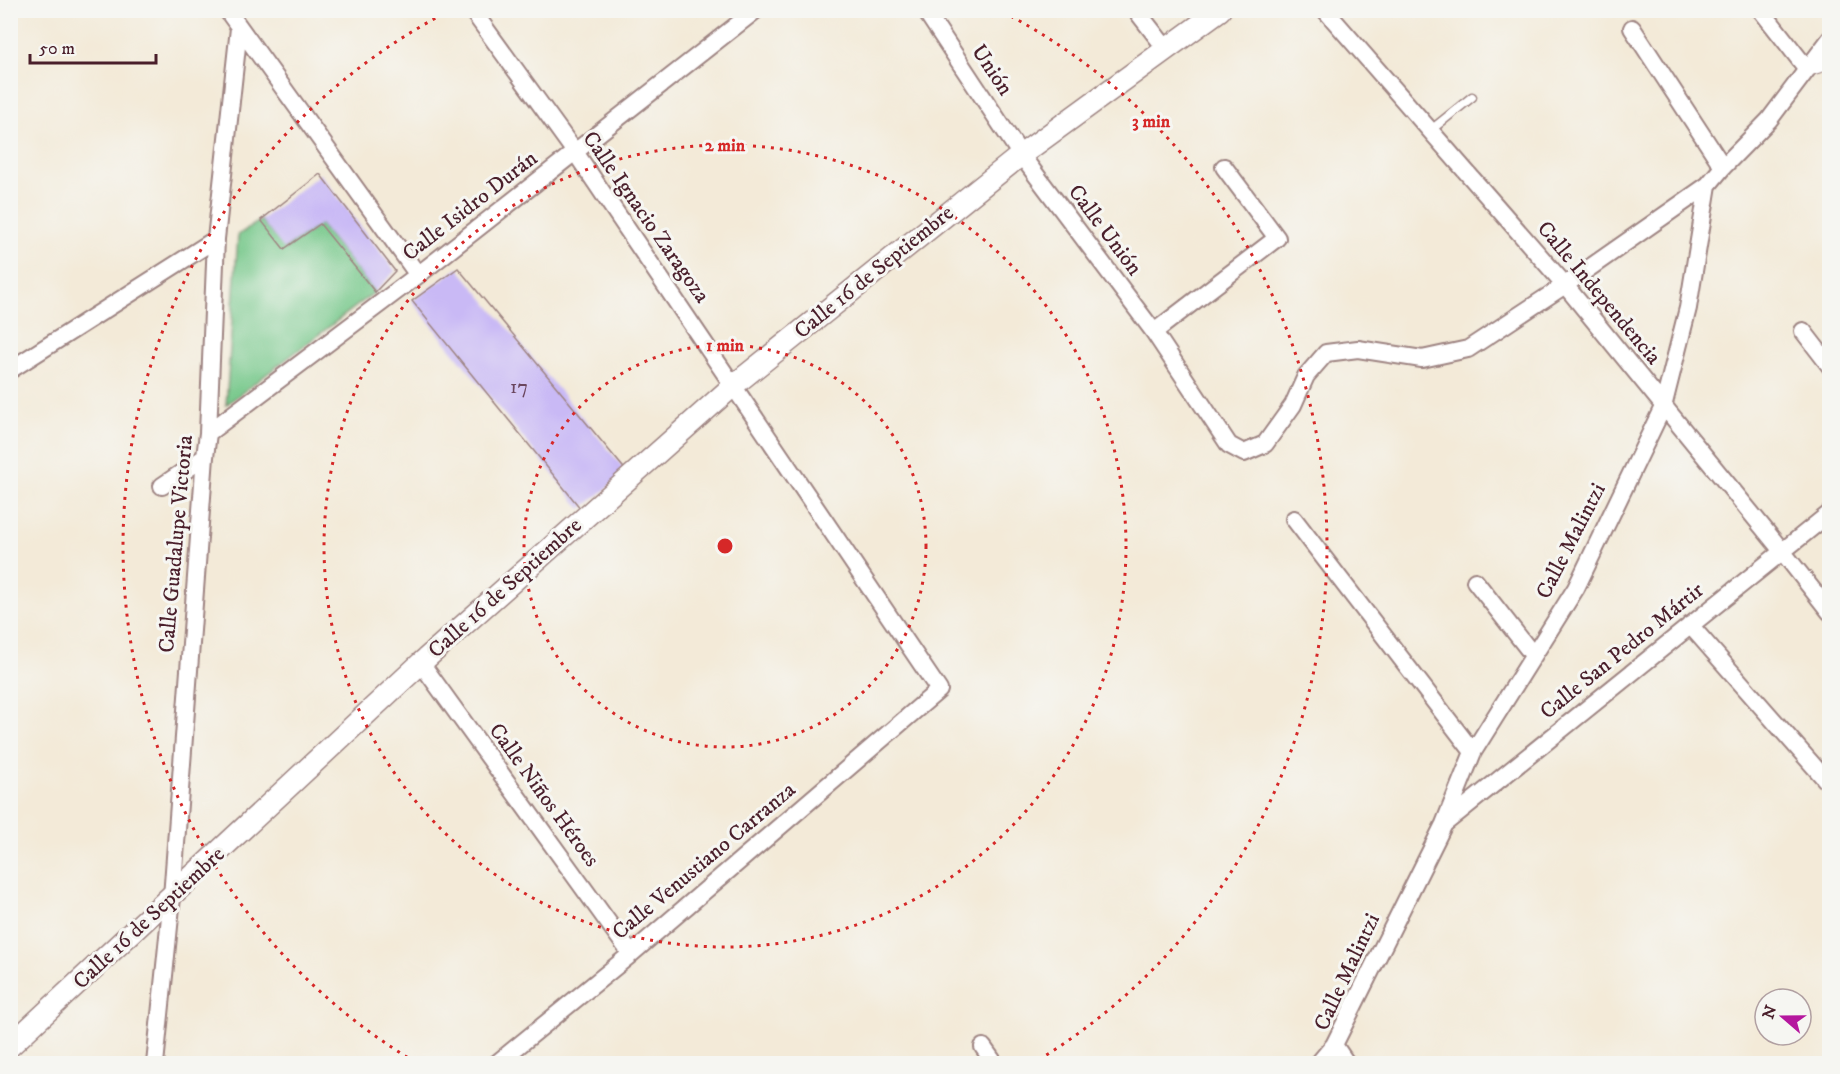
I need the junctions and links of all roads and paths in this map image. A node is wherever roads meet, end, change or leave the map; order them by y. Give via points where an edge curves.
1 (227, 10) edge
2 (472, 10) edge
3 (756, 10) edge
4 (925, 10) edge
5 (1136, 10) edge
6 (1220, 10) edge
7 (1325, 10) edge
8 (1761, 10) edge
9 (239, 28) junction
10 (1632, 28) dead end
11 (1830, 39) edge
12 (1167, 50) junction
13 (1830, 62) edge
14 (1807, 69) junction
15 (1472, 98) dead end
16 (1431, 130) junction
17 (575, 152) junction
18 (1022, 155) junction
19 (1723, 166) junction
20 (1224, 167) dead end
21 (1708, 185) junction
22 (216, 239) junction
23 (418, 275) junction
24 (1565, 285) junction
25 (1803, 331) dead end
26 (1154, 332) junction
27 (1830, 366) edge
28 (10, 370) edge
29 (734, 385) junction
30 (1663, 407) junction
31 (208, 433) junction
32 (205, 457) junction
33 (162, 486) dead end
34 (1830, 513) edge
35 (1294, 519) dead end
36 (1782, 551) junction
37 (1475, 581) dead end
38 (1830, 612) edge
39 (1690, 625) junction
40 (1533, 655) junction
41 (421, 663) junction
42 (939, 690) joint
43 (1473, 752) junction
44 (1826, 780) dead end
45 (1443, 824) junction
46 (172, 897) junction
47 (631, 954) junction
48 (1334, 1045) junction
49 (10, 1046) edge
50 (983, 1047) dead end
51 (505, 1060) edge
52 (156, 1064) edge
53 (995, 1064) edge
54 (1317, 1064) edge
55 (1347, 1064) edge

1 - 9 street
2 - 17 street, Calle Ignacio Zaragoza
3 - 17 street, Calle Isidro Durán
4 - 18 street, Unión
5 - 12 street
6 - 12 street, Calle 16 de Septiembre
7 - 16 street, Calle Independencia
8 - 14 street
9 - 22 street, Calle Guadalupe Victoria
9 - 23 street
10 - 19 street
11 - 14 street, Calle Malintzi
12 - 18 street, Calle 16 de Septiembre
13 - 14 street
14 - 19 street, Calle Malintzi via 1769,120
15 - 16 lane
16 - 24 street, Calle Independencia
17 - 23 street, Calle Isidro Durán
17 - 29 street, Calle Ignacio Zaragoza
18 - 26 street, Calle Unión
18 - 29 street, Calle 16 de Septiembre
19 - 21 street, Calle Malintzi
20 - 26 street via 1277,238
21 - 24 street, Calle Unión
21 - 30 street, Calle Malintzi via 1688,308
22 - 28 street
22 - 31 street, Calle Guadalupe Victoria
23 - 31 street, Calle Isidro Durán
24 - 26 street, Calle Unión via 1468,349 1422,359 1358,349 1326,353 1306,376 1293,405 1265,444 1244,453 1228,446
24 - 30 street, Calle Independencia
25 - 27 street
29 - 41 street, Calle 16 de Septiembre
29 - 42 street, Calle Ignacio Zaragoza
30 - 36 street, Calle Independencia
30 - 40 street, Calle Malintzi via 1576,588
31 - 32 street, Calle Guadalupe Victoria
32 - 33 street
32 - 46 street, Calle Guadalupe Victoria
34 - 36 street, Calle San Pedro Mártir
35 - 43 street
36 - 38 street, Calle Independencia
36 - 39 street, Calle San Pedro Mártir
37 - 40 street
39 - 44 street
39 - 45 street, Calle San Pedro Mártir
40 - 43 street, Calle Malintzi
41 - 46 street, Calle 16 de Septiembre
41 - 47 street, Calle Niños Héroes
42 - 47 street, Calle Venustiano Carranza
43 - 45 street, Calle Malintzi
45 - 48 street, Calle Malintzi
46 - 49 street, Calle 16 de Septiembre
46 - 52 street, Calle Guadalupe Victoria
47 - 51 street, Calle Venustiano Carranza
48 - 54 street
48 - 55 street, Calle Malintzi
50 - 53 street

